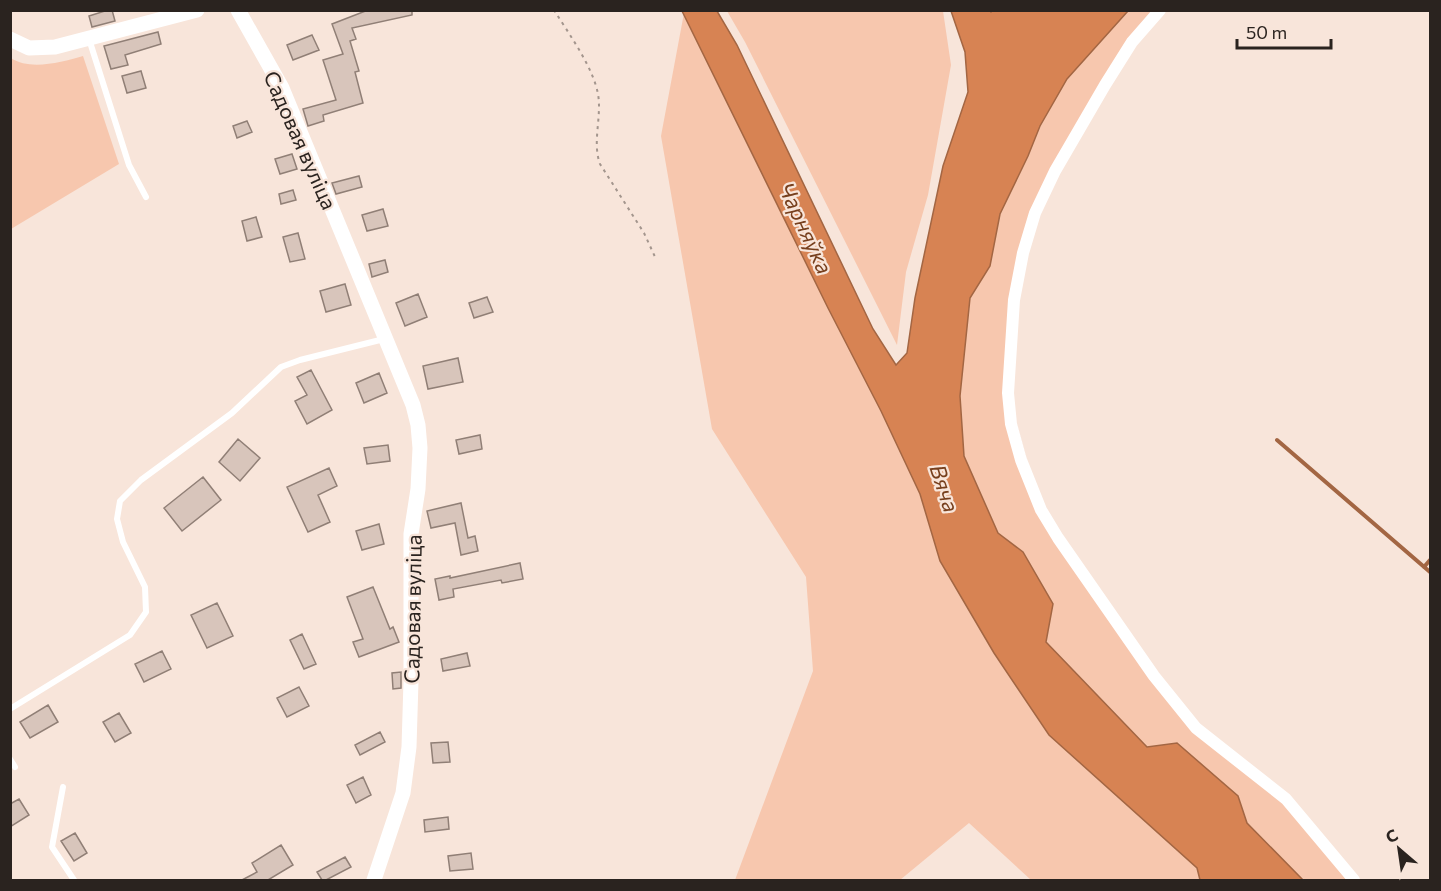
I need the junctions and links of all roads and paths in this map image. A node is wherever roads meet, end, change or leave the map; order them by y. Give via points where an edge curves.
1 (197, 10) edge
2 (238, 10) edge
3 (554, 10) edge
4 (1160, 10) edge
5 (89, 38) junction
6 (10, 39) edge
7 (146, 197) dead end
8 (656, 259) dead end
9 (385, 339) junction
10 (10, 709) edge
11 (10, 759) edge
12 (15, 767) dead end
13 (63, 787) dead end
14 (74, 880) edge
15 (375, 880) edge
16 (1353, 880) edge

1 - 5 street
2 - 9 street, Садовая вуліца via 282,88
3 - 8 path via 591,74 598,95 600,164
4 - 16 street via 1132,42 1105,85 1035,213 1014,300 1008,393 1011,424 1041,510 1154,676 1196,728 1286,799
5 - 6 street via 41,49
5 - 7 lane via 129,165
9 - 10 lane via 281,367 232,413 141,480 120,501 117,519 123,542 145,587 146,612 130,635
9 - 15 street, Садовая вуліца via 413,405 420,448 411,534 409,747 403,793
11 - 12 lane
13 - 14 lane via 52,847

